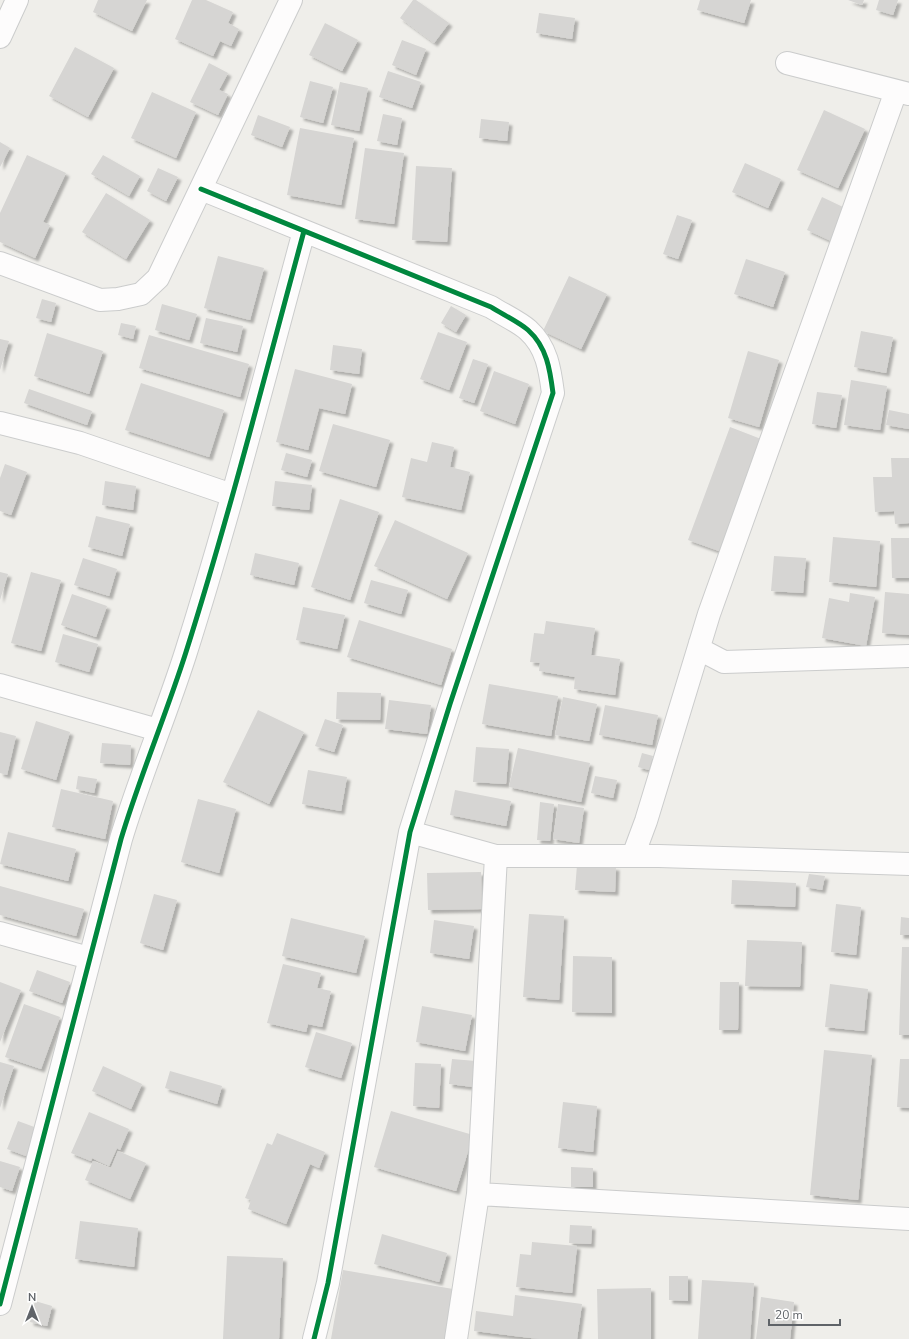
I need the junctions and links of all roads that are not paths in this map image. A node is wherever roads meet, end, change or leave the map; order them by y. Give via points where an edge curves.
1 (17, 0) edge
2 (290, 0) edge
3 (0, 37) edge
4 (787, 63) dead end
5 (903, 93) edge
6 (201, 189) junction
7 (304, 231) junction
8 (0, 263) edge
9 (0, 423) edge
10 (232, 495) junction
11 (700, 643) junction
12 (909, 656) edge
13 (0, 685) edge
14 (158, 730) junction
15 (410, 832) junction
16 (496, 856) junction
17 (634, 856) junction
18 (909, 864) edge
19 (0, 933) edge
20 (89, 958) junction
21 (478, 1194) junction
22 (909, 1219) edge
23 (0, 1304) edge
24 (314, 1339) edge
25 (456, 1339) edge

1 - 3 street
2 - 6 street
4 - 5 street
5 - 11 street
6 - 7 street
6 - 8 street via 158,278 141,294 100,300
7 - 10 street
7 - 15 street via 491,307 528,330 542,348 550,367 553,393
9 - 10 street via 80,443
10 - 14 street via 186,653
11 - 12 street via 703,650 724,662
11 - 17 street
13 - 14 street
14 - 20 street via 132,802
15 - 16 street
15 - 24 street via 328,1283
16 - 17 street
16 - 21 street
17 - 18 street
19 - 20 street
20 - 23 street
21 - 22 street
21 - 25 street

